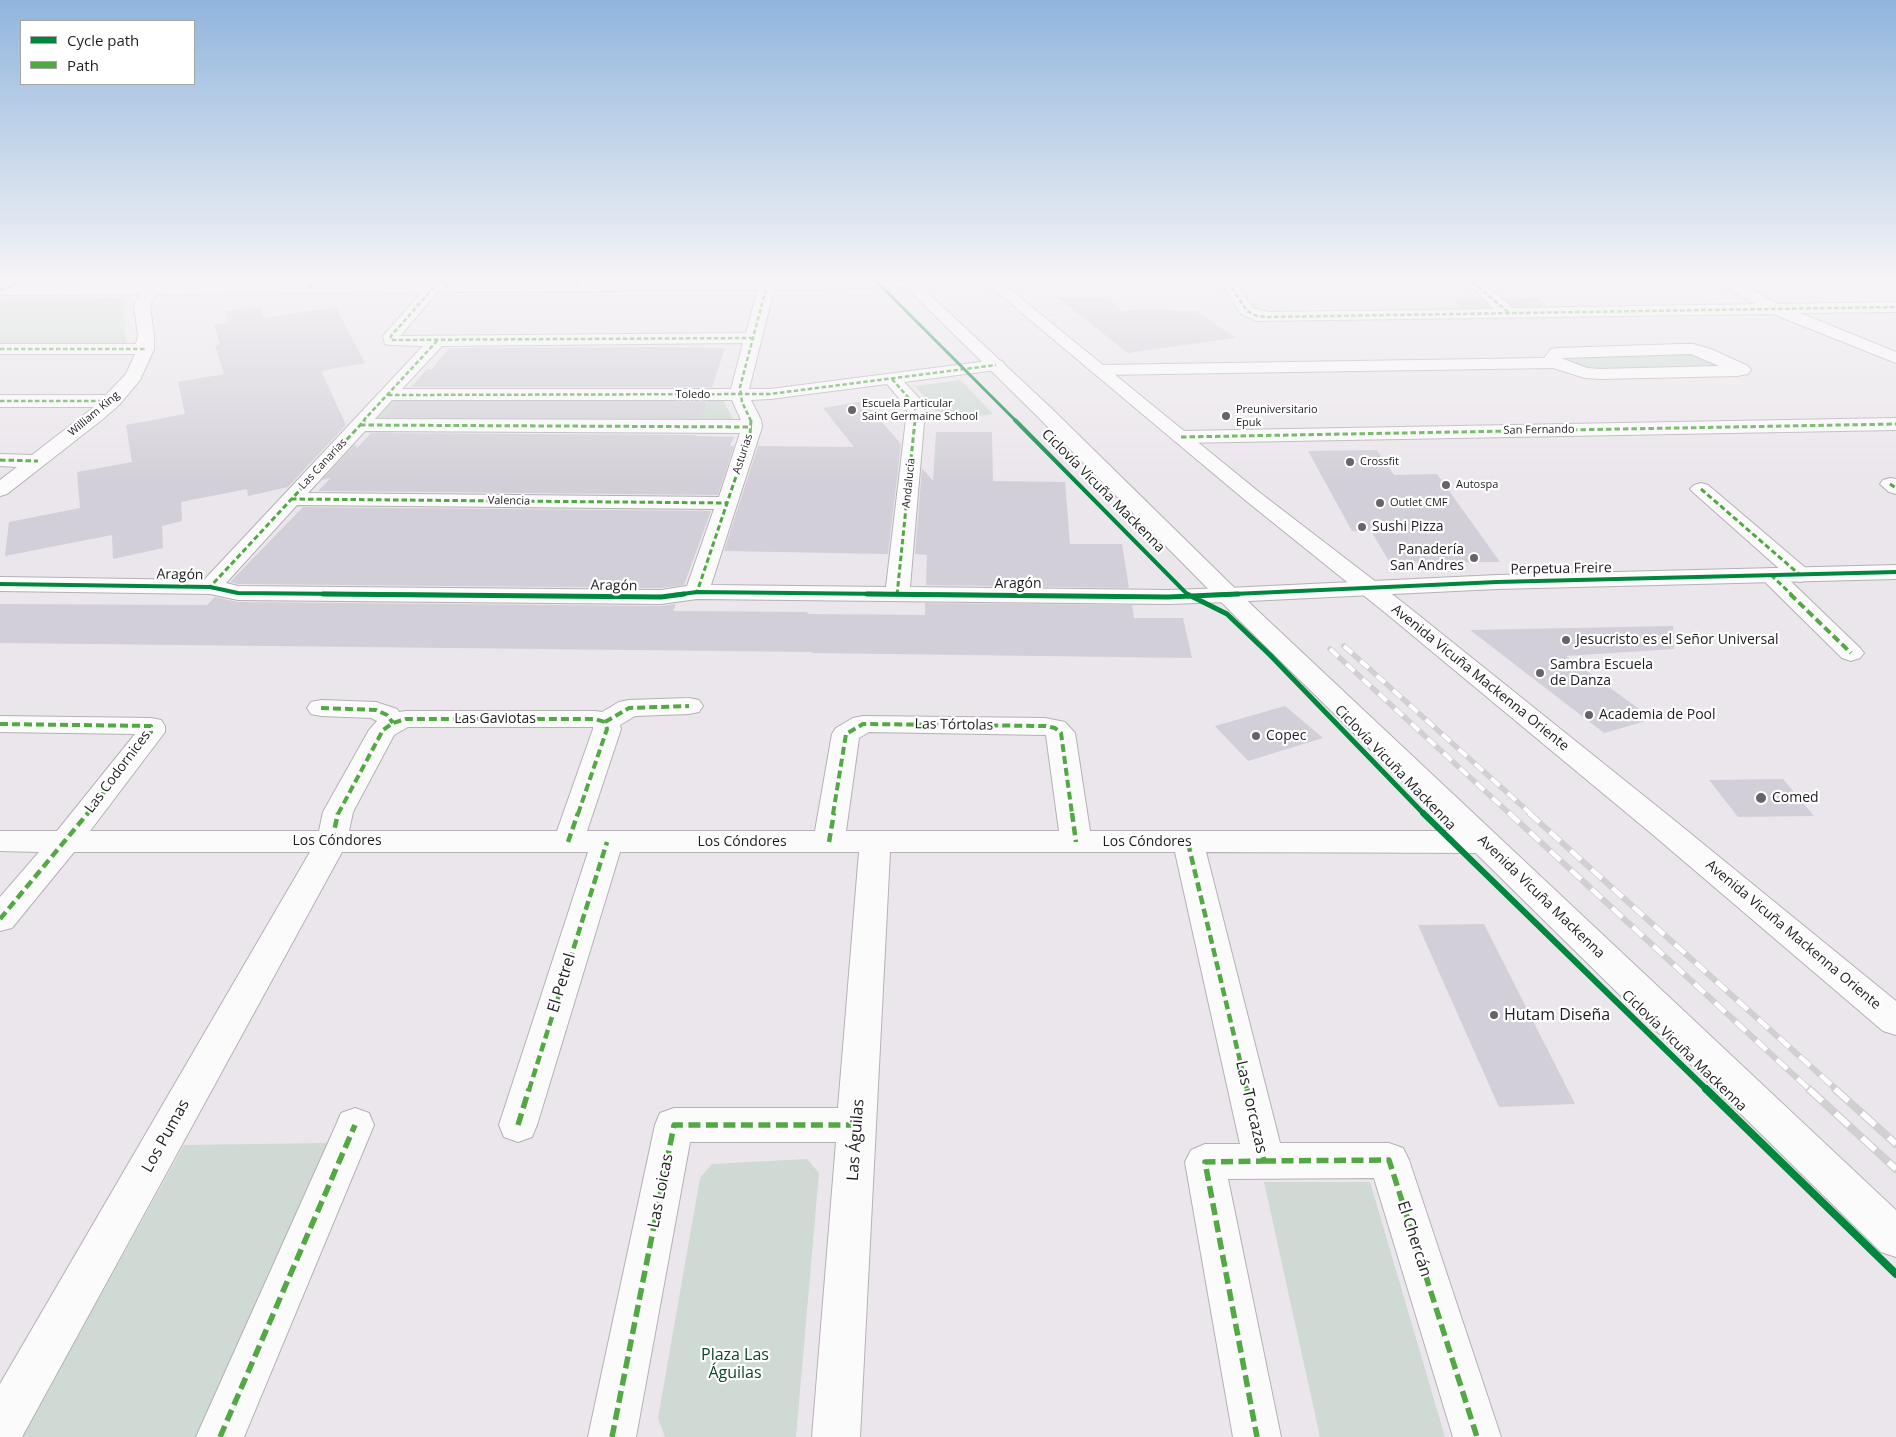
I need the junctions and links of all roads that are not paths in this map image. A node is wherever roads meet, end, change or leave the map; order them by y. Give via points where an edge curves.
1 (145, 349) edge
2 (430, 349) edge
3 (750, 349) edge
4 (979, 349) edge
5 (1074, 349) edge
6 (1679, 349) edge
7 (1682, 349) edge
8 (1874, 349) edge
9 (1896, 358) edge
10 (1554, 363) junction
11 (996, 365) junction
12 (1100, 370) junction
13 (892, 378) junction
14 (388, 394) junction
15 (740, 395) junction
16 (0, 401) edge
17 (112, 401) junction
18 (1896, 424) edge
19 (360, 425) junction
20 (752, 427) junction
21 (1181, 437) junction
22 (0, 460) edge
23 (38, 461) junction
24 (1701, 488) dead end
25 (0, 490) edge
26 (291, 498) junction
27 (727, 503) junction
28 (1896, 572) edge
29 (1771, 575) junction
30 (1800, 575) junction
31 (0, 584) edge
32 (210, 587) junction
33 (1369, 588) junction
34 (697, 592) junction
35 (897, 595) junction
36 (1228, 595) junction
37 (1851, 653) dead end
38 (689, 706) dead end
39 (321, 708) dead end
40 (605, 722) junction
41 (393, 723) junction
42 (0, 724) edge
43 (0, 841) edge
44 (332, 841) junction
45 (65, 842) junction
46 (568, 842) junction
47 (606, 842) junction
48 (829, 842) junction
49 (875, 842) junction
50 (1076, 842) junction
51 (1188, 842) junction
52 (1484, 842) junction
53 (0, 919) edge
54 (1896, 1021) edge
55 (355, 1124) dead end
56 (518, 1125) dead end
57 (857, 1125) junction
58 (1264, 1160) junction
59 (1896, 1238) edge
60 (0, 1430) edge
61 (220, 1437) edge
62 (612, 1437) edge
63 (836, 1437) edge
64 (1257, 1437) edge
65 (1477, 1437) edge

1 - 17 street, William King via 134,376
2 - 14 street, Las Canarias
3 - 15 street
4 - 11 street, Avenida Vicuña Mackenna
5 - 12 street, Avenida Vicuña Mackenna Oriente
6 - 10 street via 1557,353 1552,357
7 - 10 street via 1699,351 1742,370 1600,374 1580,372
8 - 9 street
10 - 12 street
11 - 13 street, Toledo
11 - 36 street, Avenida Vicuña Mackenna
12 - 21 street, Avenida Vicuña Mackenna Oriente
13 - 15 street, Toledo
13 - 35 street, Andalucía via 916,411
14 - 15 street, Toledo
14 - 19 street, Las Canarias
15 - 20 street, Asturias
16 - 17 street
17 - 23 street, William King
18 - 21 street, San Fernando
19 - 20 street
19 - 26 street, Las Canarias
20 - 27 street, Asturias
21 - 33 street, Avenida Vicuña Mackenna Oriente
22 - 23 street
23 - 25 street, William King
24 - 30 street
26 - 27 street, Valencia
26 - 32 street, Las Canarias
27 - 34 street, Asturias
28 - 30 street, Perpetua Freire
29 - 30 street, Perpetua Freire
29 - 33 street, Perpetua Freire
29 - 37 street
31 - 32 street, Aragón
32 - 34 street, Aragón via 248,593 661,597
33 - 36 street, Perpetua Freire
33 - 54 street, Avenida Vicuña Mackenna Oriente
34 - 35 street, Aragón
35 - 36 street, Aragón
36 - 52 street, Avenida Vicuña Mackenna
38 - 40 street via 629,708
39 - 41 street via 376,710 387,715
40 - 41 street, Las Gaviotas via 595,719 416,719
40 - 46 street via 607,729
41 - 44 street via 383,730 338,812
42 - 45 street, Las Codornices via 151,726 151,732
43 - 45 street, Los Cóndores
44 - 45 street, Los Cóndores
44 - 46 street, Los Cóndores
44 - 60 street, Los Pumas
45 - 53 street
46 - 47 street, Los Cóndores
47 - 48 street, Los Cóndores
47 - 56 street, El Petrel
48 - 49 street, Los Cóndores
48 - 50 street, Las Tórtolas via 846,734 863,724 1055,728 1061,733
49 - 50 street, Los Cóndores
49 - 57 street, Las Águilas
50 - 51 street, Los Cóndores
51 - 52 street, Los Cóndores
51 - 58 street, Las Torcazas
52 - 59 street, Avenida Vicuña Mackenna
55 - 61 street
57 - 62 street, Las Loicas via 674,1125
57 - 63 street, Las Águilas
58 - 64 street, Las Torcazas via 1206,1162
58 - 65 street, El Chercán via 1389,1160

